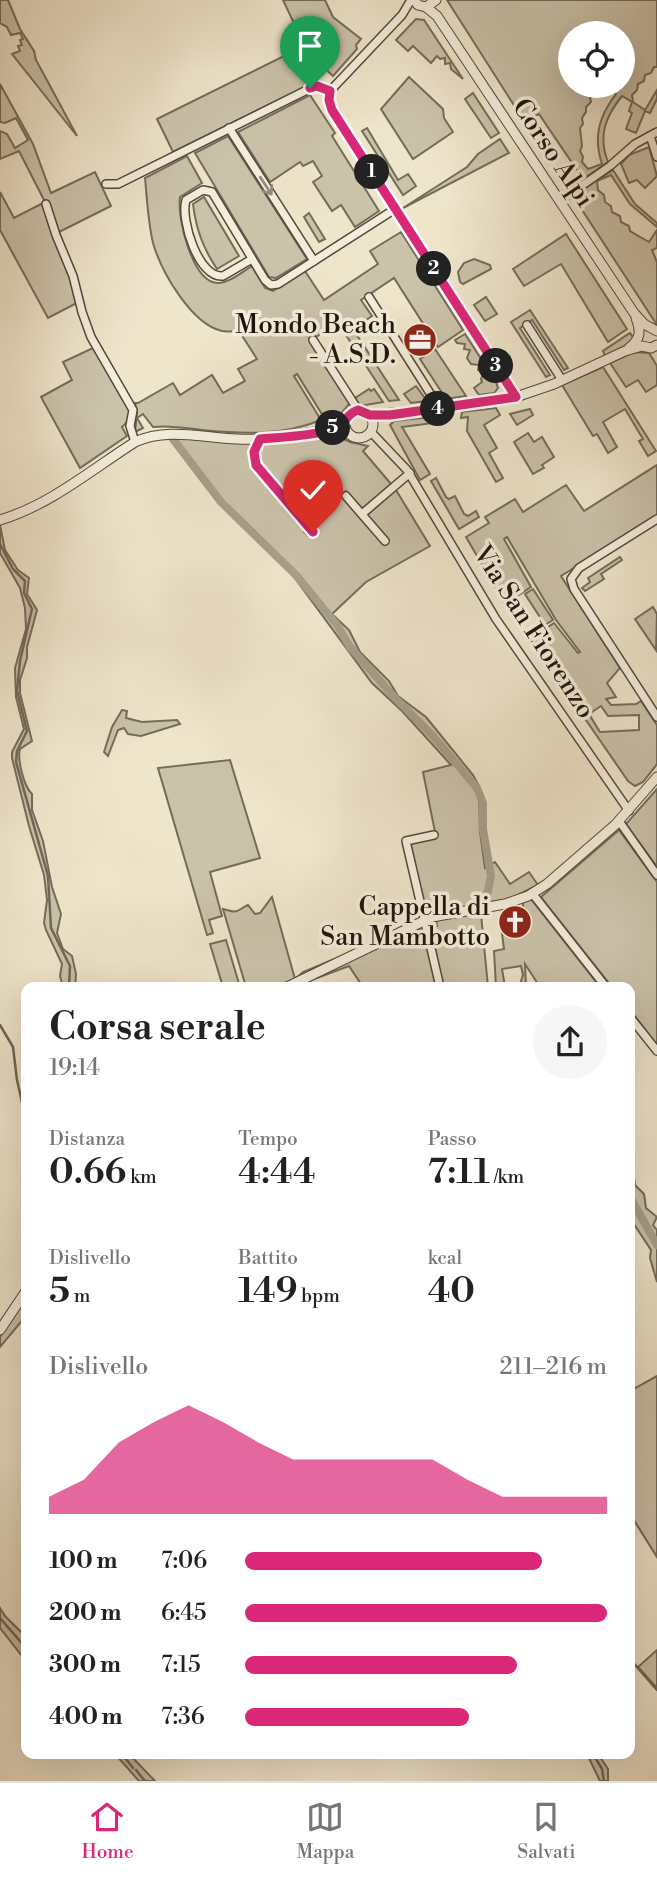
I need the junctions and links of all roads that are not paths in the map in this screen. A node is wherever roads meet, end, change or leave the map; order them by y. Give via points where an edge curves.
1 (436, 0) edge
2 (417, 3) edge
3 (437, 16) junction
4 (330, 93) junction
5 (229, 128) junction
6 (653, 134) edge
7 (657, 157) edge
8 (106, 184) dead end
9 (560, 201) junction
10 (46, 204) dead end
11 (395, 209) junction
12 (251, 259) junction
13 (314, 261) junction
14 (369, 297) dead end
15 (634, 313) junction
16 (527, 325) dead end
17 (655, 330) edge
18 (313, 340) dead end
19 (648, 344) edge
20 (562, 380) junction
21 (516, 397) junction
22 (440, 409) junction
23 (355, 411) junction
24 (346, 427) junction
25 (370, 427) junction
26 (260, 439) junction
27 (135, 442) junction
28 (410, 473) junction
29 (346, 496) dead end
30 (362, 514) junction
31 (0, 520) edge
32 (657, 520) edge
33 (313, 532) dead end
34 (385, 541) dead end
35 (657, 716) edge
36 (657, 777) edge
37 (629, 810) junction
38 (619, 821) junction
39 (433, 835) dead end
40 (657, 875) edge
41 (532, 894) junction
42 (425, 920) junction
43 (297, 982) edge
44 (439, 982) edge
45 (602, 982) edge
46 (635, 1023) edge
47 (657, 1051) edge
48 (21, 1298) edge
49 (0, 1330) edge

1 - 2 street
1 - 3 street, Corso Alpi
2 - 3 street, Corso Alpi
2 - 4 street
3 - 9 street, Corso Alpi
4 - 5 street via 313,87
4 - 11 street via 332,110
5 - 8 street via 118,184
5 -> 13 street
6 - 7 street
6 - 9 street
9 - 15 street, Corso Alpi
10 - 27 street via 91,337 133,410 130,429
11 - 13 street
11 - 21 street
12 - 12 street via 209,190 186,201 188,233 211,274 223,276
12 - 13 street via 271,285
14 - 22 street
15 - 17 street, Corso Alpi
15 - 19 street, Corso Alpi
16 - 20 street
17 - 19 street
18 - 23 street
19 - 20 street
20 - 21 street
21 - 22 street
22 - 25 street via 389,415
23 - 24 street
23 - 25 street
24 - 25 street via 354,438
24 - 26 street
25 - 28 street, Via San Fiorenzo
26 - 27 street via 168,433
26 - 33 street via 254,452 256,465
27 - 31 street via 50,499
28 - 30 street
28 - 37 street, Via San Fiorenzo via 496,619
29 - 30 street
30 - 34 street
32 - 35 street via 579,568 571,583
36 - 37 street
37 - 38 street
38 - 40 street
38 - 41 street
39 - 42 street via 406,841
41 - 42 street
41 - 45 street
42 - 43 street
42 - 44 street
46 - 47 street
48 - 49 street

